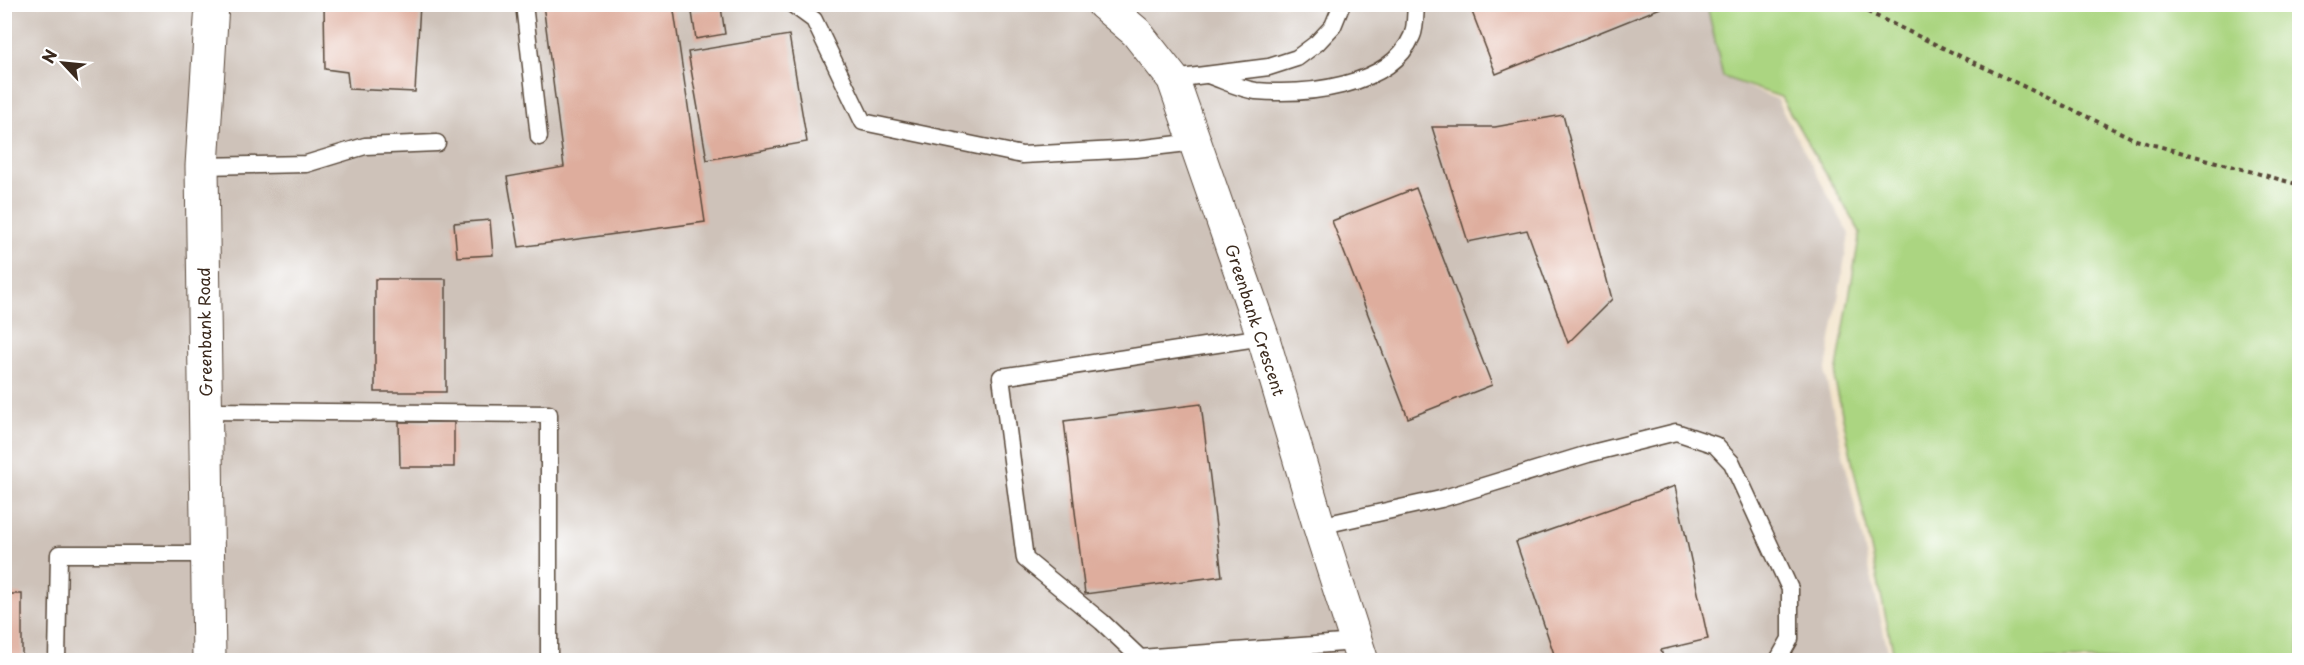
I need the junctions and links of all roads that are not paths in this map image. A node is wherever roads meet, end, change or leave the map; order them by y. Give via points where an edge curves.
1 (212, 4) edge
2 (524, 4) edge
3 (792, 4) edge
4 (1103, 4) edge
5 (1342, 4) edge
6 (1416, 4) edge
7 (1208, 75) junction
8 (1173, 79) junction
9 (539, 137) dead end
10 (1196, 142) junction
11 (436, 143) dead end
12 (202, 166) junction
13 (1263, 337) junction
14 (206, 411) junction
15 (1319, 526) junction
16 (208, 554) junction
17 (1359, 651) edge
18 (57, 660) edge
19 (209, 660) edge
20 (549, 660) edge
21 (1778, 660) edge

1 - 12 street, Greenbank Road
2 - 9 lane
3 - 10 lane via 814,20 863,122 1022,155
4 - 8 street, Greenbank Crescent via 1136,32
5 - 7 lane via 1333,26 1297,58 1269,67
6 - 7 lane via 1412,35 1401,55 1375,74 1300,91 1254,91
7 - 8 lane
8 - 10 street, Greenbank Crescent
10 - 13 street, Greenbank Crescent
11 - 12 lane via 365,146 306,164
12 - 14 street, Greenbank Road
13 - 15 street, Greenbank Crescent
13 - 17 lane via 1001,377 1025,559 1140,658
14 - 16 street, Greenbank Road
14 - 20 lane via 549,414
15 - 17 street, Greenbank Crescent
15 - 21 lane via 1441,499 1676,432 1715,445 1732,463 1790,589 1790,639
16 - 18 lane via 59,554
16 - 19 street, Greenbank Road

